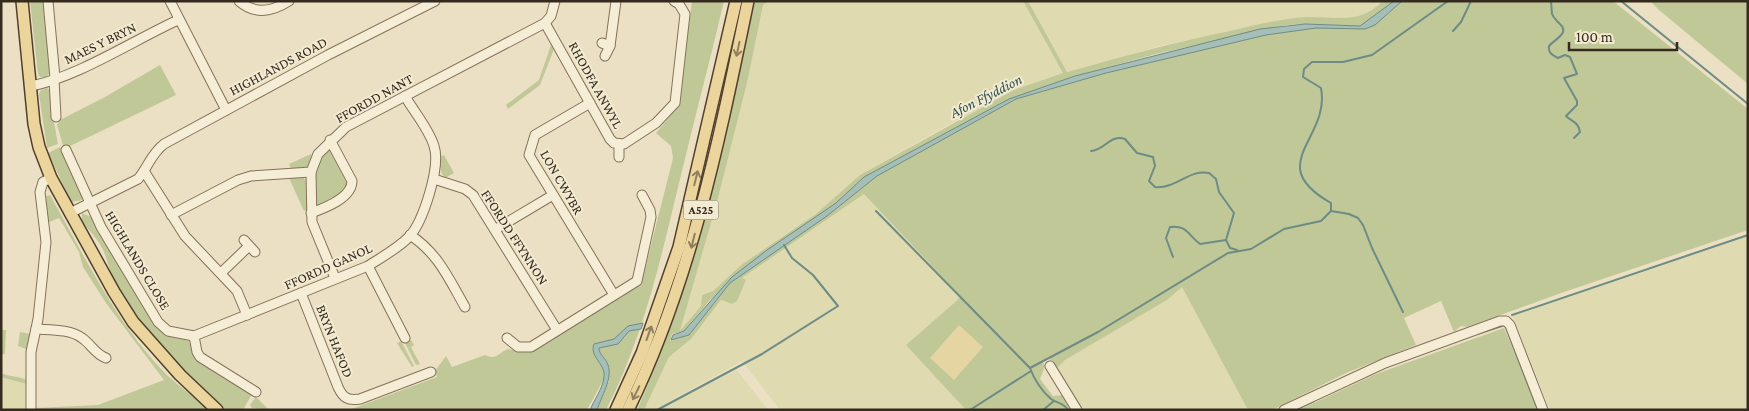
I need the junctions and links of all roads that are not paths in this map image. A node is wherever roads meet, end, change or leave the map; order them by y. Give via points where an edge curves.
1 (22, 1) edge
2 (48, 1) edge
3 (170, 1) edge
4 (239, 1) edge
5 (289, 1) edge
6 (435, 1) edge
7 (555, 1) edge
8 (616, 1) edge
9 (674, 1) edge
10 (736, 1) edge
11 (748, 1) edge
12 (178, 20) junction
13 (545, 24) junction
14 (606, 56) dead end
15 (55, 79) junction
16 (31, 86) junction
17 (405, 96) junction
18 (590, 103) junction
19 (226, 110) junction
20 (56, 117) dead end
21 (330, 140) junction
22 (619, 144) junction
23 (66, 150) dead end
24 (619, 157) dead end
25 (144, 170) junction
26 (311, 172) junction
27 (51, 178) junction
28 (434, 179) junction
29 (553, 195) junction
30 (646, 199) dead end
31 (89, 203) junction
32 (70, 213) junction
33 (311, 213) junction
34 (171, 215) junction
35 (496, 229) junction
36 (410, 235) junction
37 (250, 246) dead end
38 (368, 266) junction
39 (221, 273) junction
40 (335, 278) junction
41 (457, 292) junction
42 (300, 293) junction
43 (614, 295) junction
44 (454, 304) dead end
45 (465, 307) dead end
46 (247, 315) junction
47 (36, 329) junction
48 (557, 330) junction
49 (194, 336) junction
50 (405, 338) dead end
51 (508, 343) dead end
52 (106, 358) dead end
53 (1050, 366) dead end
54 (424, 372) dead end
55 (254, 388) dead end
56 (31, 410) edge
57 (217, 410) edge
58 (616, 410) edge
59 (628, 410) edge
60 (1077, 410) edge
61 (1284, 410) edge
62 (1543, 410) edge

1 - 16 main road
2 - 15 street
3 - 12 street
4 - 5 street via 261,11 277,8
6 - 19 street, HIGHLANDS ROAD
7 - 13 street
8 - 14 street
9 - 22 street, RHODFA ANWYL via 685,14 675,103 656,123 630,142
58 -> 10 main road, A525 via 642,353 678,247
11 -> 59 main road, A525 via 690,253 670,314
12 - 15 street, MAES Y BRYN
12 - 19 street
13 - 17 street, FFORDD NANT
13 - 18 street, RHODFA ANWYL
15 - 16 street, MAES Y BRYN
15 - 20 street
16 - 27 main road via 39,147
17 - 21 street, FFORDD NANT via 346,127
17 - 28 street, FFORDD GANOL via 434,146
18 - 22 street, RHODFA ANWYL via 610,139
18 - 29 street, LON CWYBR via 551,124 535,135 532,142 529,155
19 - 25 street, HIGHLANDS ROAD via 156,150
21 - 26 street, FFORDD NANT via 318,154
21 - 33 street via 352,185 347,194
22 - 24 street
23 - 31 street, HIGHLANDS CLOSE
25 - 31 street, HIGHLANDS ROAD via 138,178
25 - 34 street
26 - 33 street
26 - 34 street via 244,178
27 - 32 main road
27 - 47 street via 44,182 40,192 46,242
28 - 35 street, FFORDD FFYNNON via 465,189 473,195
28 - 36 street, FFORDD GANOL
29 - 35 street
29 - 43 street, LON CWYBR
30 - 43 street via 651,217 637,281
31 - 32 street, HIGHLANDS ROAD
31 - 49 street, HIGHLANDS CLOSE via 158,322 168,331
32 - 57 main road via 133,322 180,375
33 - 40 street
34 - 39 street via 196,249
35 - 48 street, FFORDD FFYNNON
36 - 38 street, FFORDD GANOL
36 - 41 street via 430,250
37 - 39 street
38 - 40 street, FFORDD GANOL
38 - 50 street via 394,325
39 - 46 street via 237,291
40 - 42 street, FFORDD GANOL
41 - 44 street via 458,300
41 - 45 street
42 - 46 street, FFORDD GANOL
42 - 54 street, BRYN HAFOD via 338,387 346,398 360,399
43 - 48 street
46 - 49 street, FFORDD GANOL
47 - 52 street via 76,335 99,356
47 - 56 street via 31,352
48 - 51 street via 531,347
49 - 55 street via 200,357
53 - 60 street
61 - 62 street via 1393,360 1506,321

